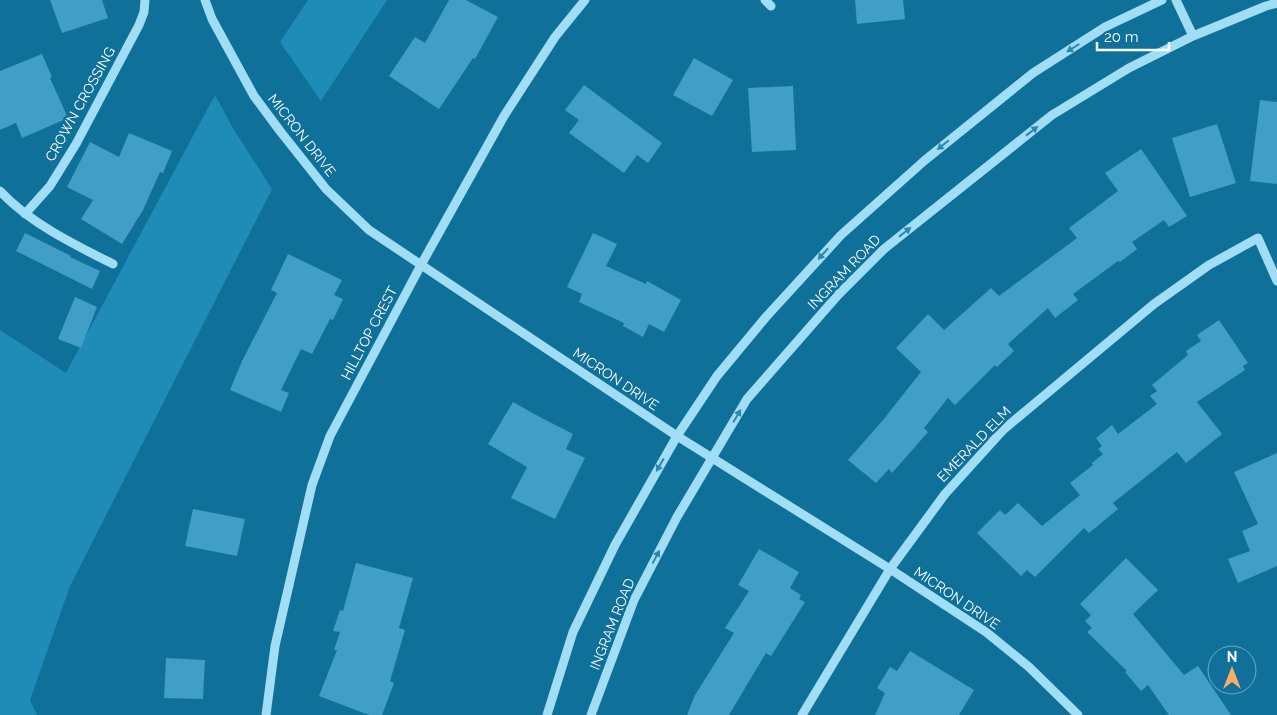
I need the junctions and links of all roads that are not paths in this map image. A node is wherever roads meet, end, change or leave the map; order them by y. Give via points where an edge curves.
1 (145, 0) edge
2 (205, 0) edge
3 (585, 0) edge
4 (1162, 0) edge
5 (1176, 0) edge
6 (1277, 3) edge
7 (1193, 36) junction
8 (0, 191) edge
9 (25, 214) junction
10 (113, 264) dead end
11 (421, 265) junction
12 (1277, 281) edge
13 (676, 436) junction
14 (712, 458) junction
15 (890, 569) junction
16 (266, 715) edge
17 (547, 715) edge
18 (592, 715) edge
19 (802, 715) edge
20 (1078, 715) edge

1 - 9 street, CROWN CROSSING via 139,25 76,144 50,186
2 - 11 street, MICRON DRIVE via 254,96 326,189 369,230
3 - 11 street, HILLTOP CREST via 555,37 504,116
4 -> 13 street, INGRAM ROAD via 1105,27 1033,73 924,161 841,235 717,376
5 - 7 street
6 - 7 street, INGRAM ROAD
14 -> 7 street, INGRAM ROAD via 747,399 838,295 884,249 1052,115 1129,68
8 - 9 street
9 - 10 street
11 - 13 street, MICRON DRIVE
11 - 16 street, HILLTOP CREST via 330,436 312,485 275,646
12 - 15 street, EMERALD ELM via 1258,238 1209,265 1154,304 1003,430 945,494
13 - 14 street, MICRON DRIVE
13 -> 17 street, INGRAM ROAD via 614,545 573,632
14 - 15 street, MICRON DRIVE
18 -> 14 street, INGRAM ROAD via 634,600
15 - 19 street, EMERALD ELM
15 - 20 street, MICRON DRIVE via 986,632 1030,667

